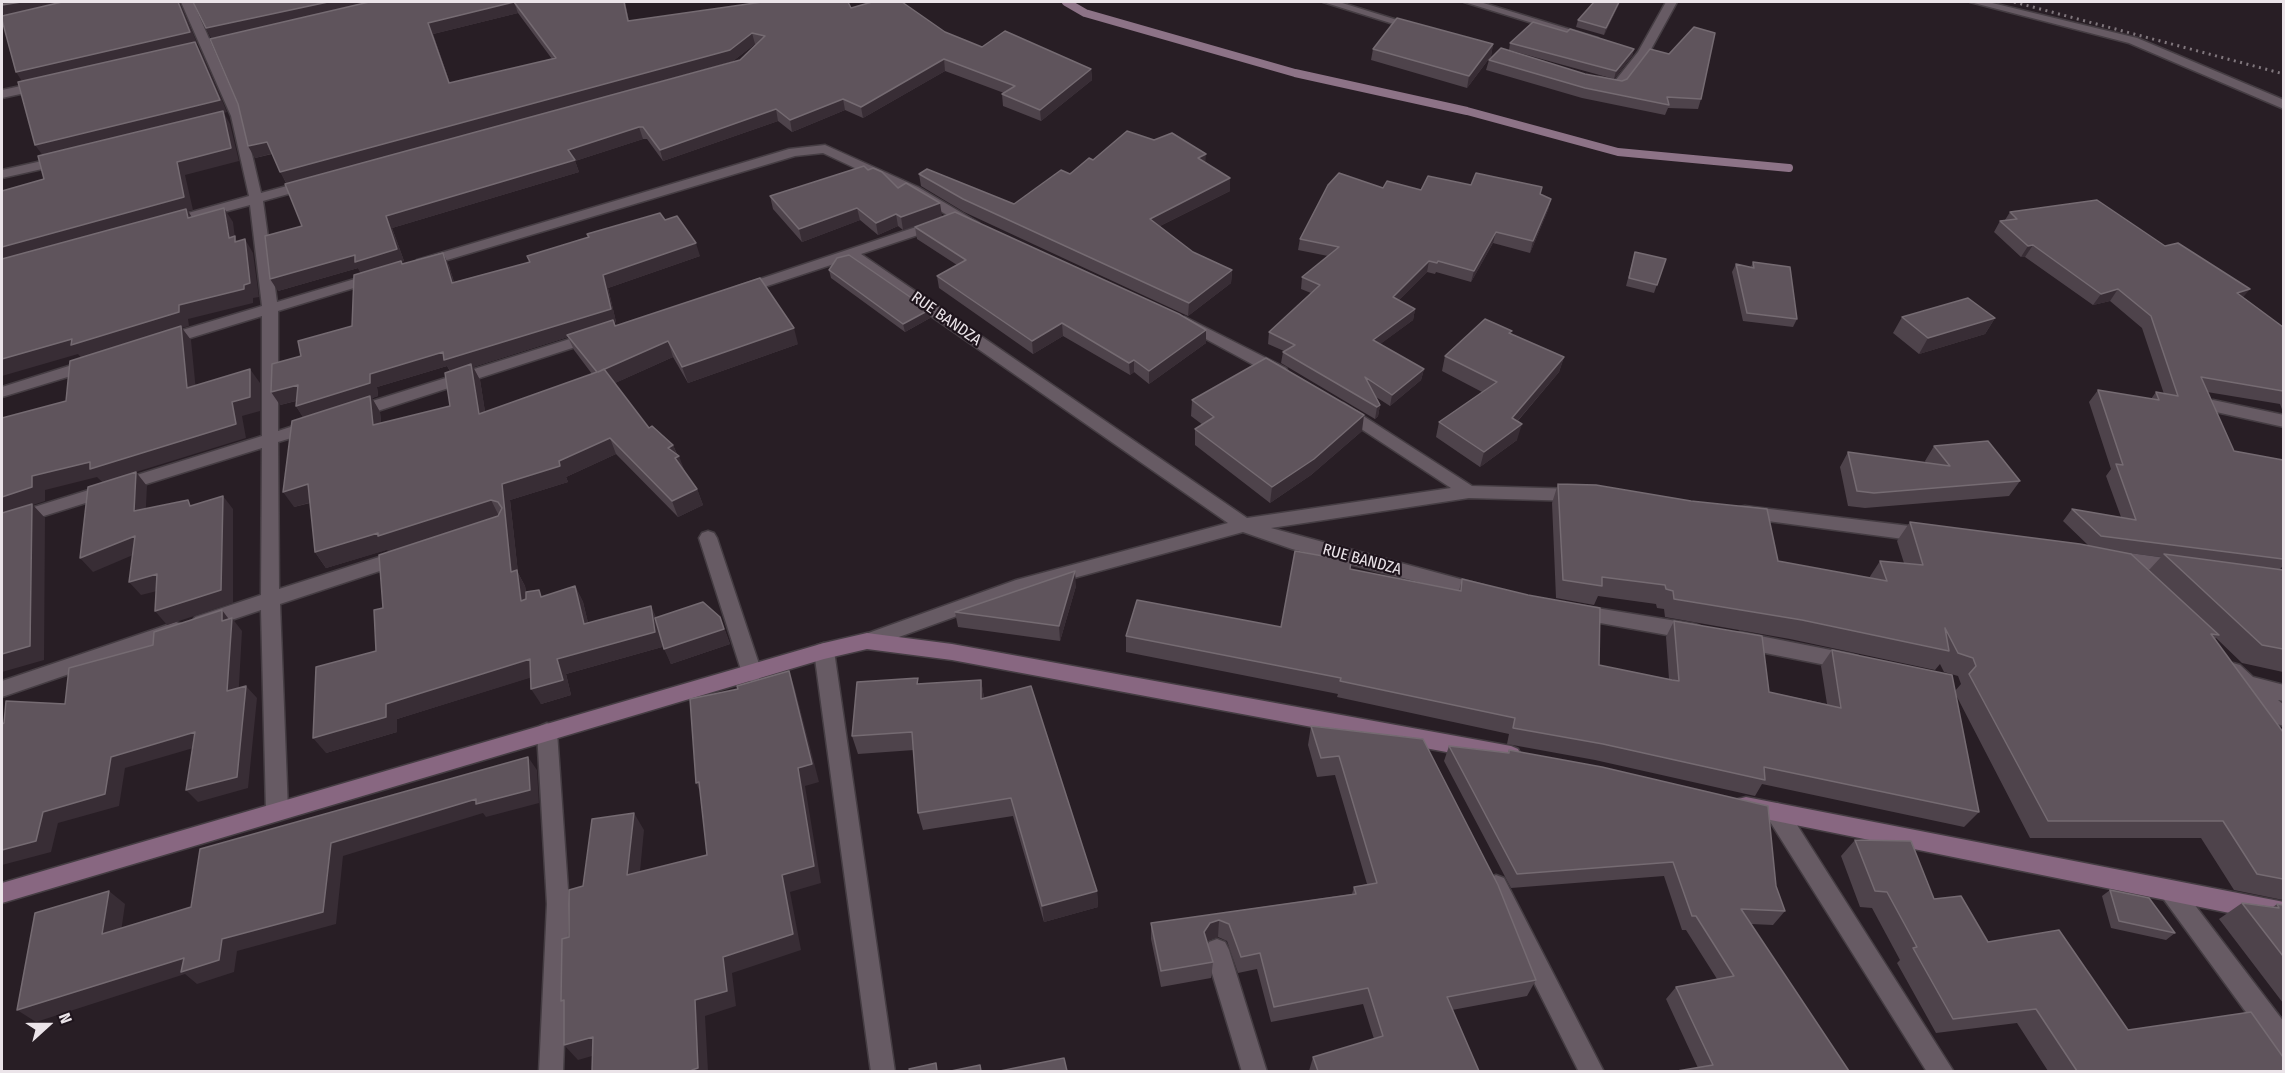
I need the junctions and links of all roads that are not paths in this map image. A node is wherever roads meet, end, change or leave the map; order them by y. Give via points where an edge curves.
1 (187, 2) edge
2 (1329, 2) edge
3 (1470, 2) edge
4 (1671, 2) edge
5 (1976, 2) edge
6 (1353, 4) edge
7 (1428, 32) edge
8 (1604, 42) edge
9 (1587, 80) edge
10 (59, 81) edge
11 (2, 94) edge
12 (2283, 105) edge
13 (80, 155) edge
14 (2, 174) edge
15 (325, 180) edge
16 (256, 199) junction
17 (958, 217) junction
18 (152, 227) edge
19 (990, 232) edge
20 (852, 255) junction
21 (407, 267) edge
22 (384, 274) edge
23 (727, 294) edge
24 (270, 308) junction
25 (1169, 314) edge
26 (602, 334) edge
27 (147, 346) edge
28 (102, 360) edge
29 (1290, 377) edge
30 (2, 392) edge
31 (1327, 399) edge
32 (2213, 406) edge
33 (2283, 421) edge
34 (272, 439) junction
35 (1468, 492) junction
36 (1597, 496) edge
37 (1733, 511) edge
38 (2, 523) edge
39 (1244, 525) junction
40 (1940, 537) edge
41 (708, 538) dead end
42 (419, 551) edge
43 (2193, 569) edge
44 (2139, 581) edge
45 (1500, 596) edge
46 (270, 600) junction
47 (1557, 608) edge
48 (867, 641) junction
49 (824, 651) junction
50 (2222, 660) edge
51 (1869, 666) edge
52 (752, 673) junction
53 (2246, 683) junction
54 (2, 689) edge
55 (2283, 693) edge
56 (2283, 718) edge
57 (547, 732) junction
58 (1419, 737) junction
59 (1430, 758) edge
60 (1536, 760) edge
61 (1731, 802) edge
62 (277, 812) junction
63 (1777, 813) junction
64 (1484, 863) edge
65 (2170, 890) junction
66 (2, 893) edge
67 (2283, 913) edge
68 (1217, 950) dead end
69 (2283, 1043) edge
70 (551, 1071) edge
71 (883, 1071) edge
72 (1255, 1071) edge
73 (1592, 1071) edge
74 (1942, 1071) edge

1 - 16 street via 208,48
2 - 6 street
3 - 8 street
4 - 9 street via 1618,85
5 - 12 street via 2133,40
6 - 7 street
10 - 11 street
13 - 14 street
15 - 16 street
16 - 18 street
16 - 24 street
17 - 19 street
17 - 20 street
17 - 21 street via 913,190 825,149 794,152
20 - 23 street
20 - 39 street, RUE BANDZA
22 - 24 street
24 - 27 street
24 - 34 street
25 - 29 street
26 - 34 street
28 - 30 street
31 - 35 street
32 - 33 street
34 - 38 street
34 - 46 street
35 - 36 street
35 - 39 street
37 - 40 street
39 - 45 street, RUE BANDZA via 1292,542
39 - 48 street via 1023,585
41 - 52 street
42 - 46 street
43 - 44 street via 2109,557
46 - 54 street
46 - 62 street
47 - 51 street
48 - 49 street
48 - 58 street via 952,652
49 - 52 street
49 - 71 street
50 - 53 street
52 - 57 street
53 - 55 street
53 - 56 street
57 - 62 street
57 - 70 street via 558,904
58 - 59 street
58 - 60 street
61 - 63 street
62 - 66 street
63 - 65 street
63 - 74 street
64 - 73 street
65 - 67 street
65 - 69 street
68 - 72 street

